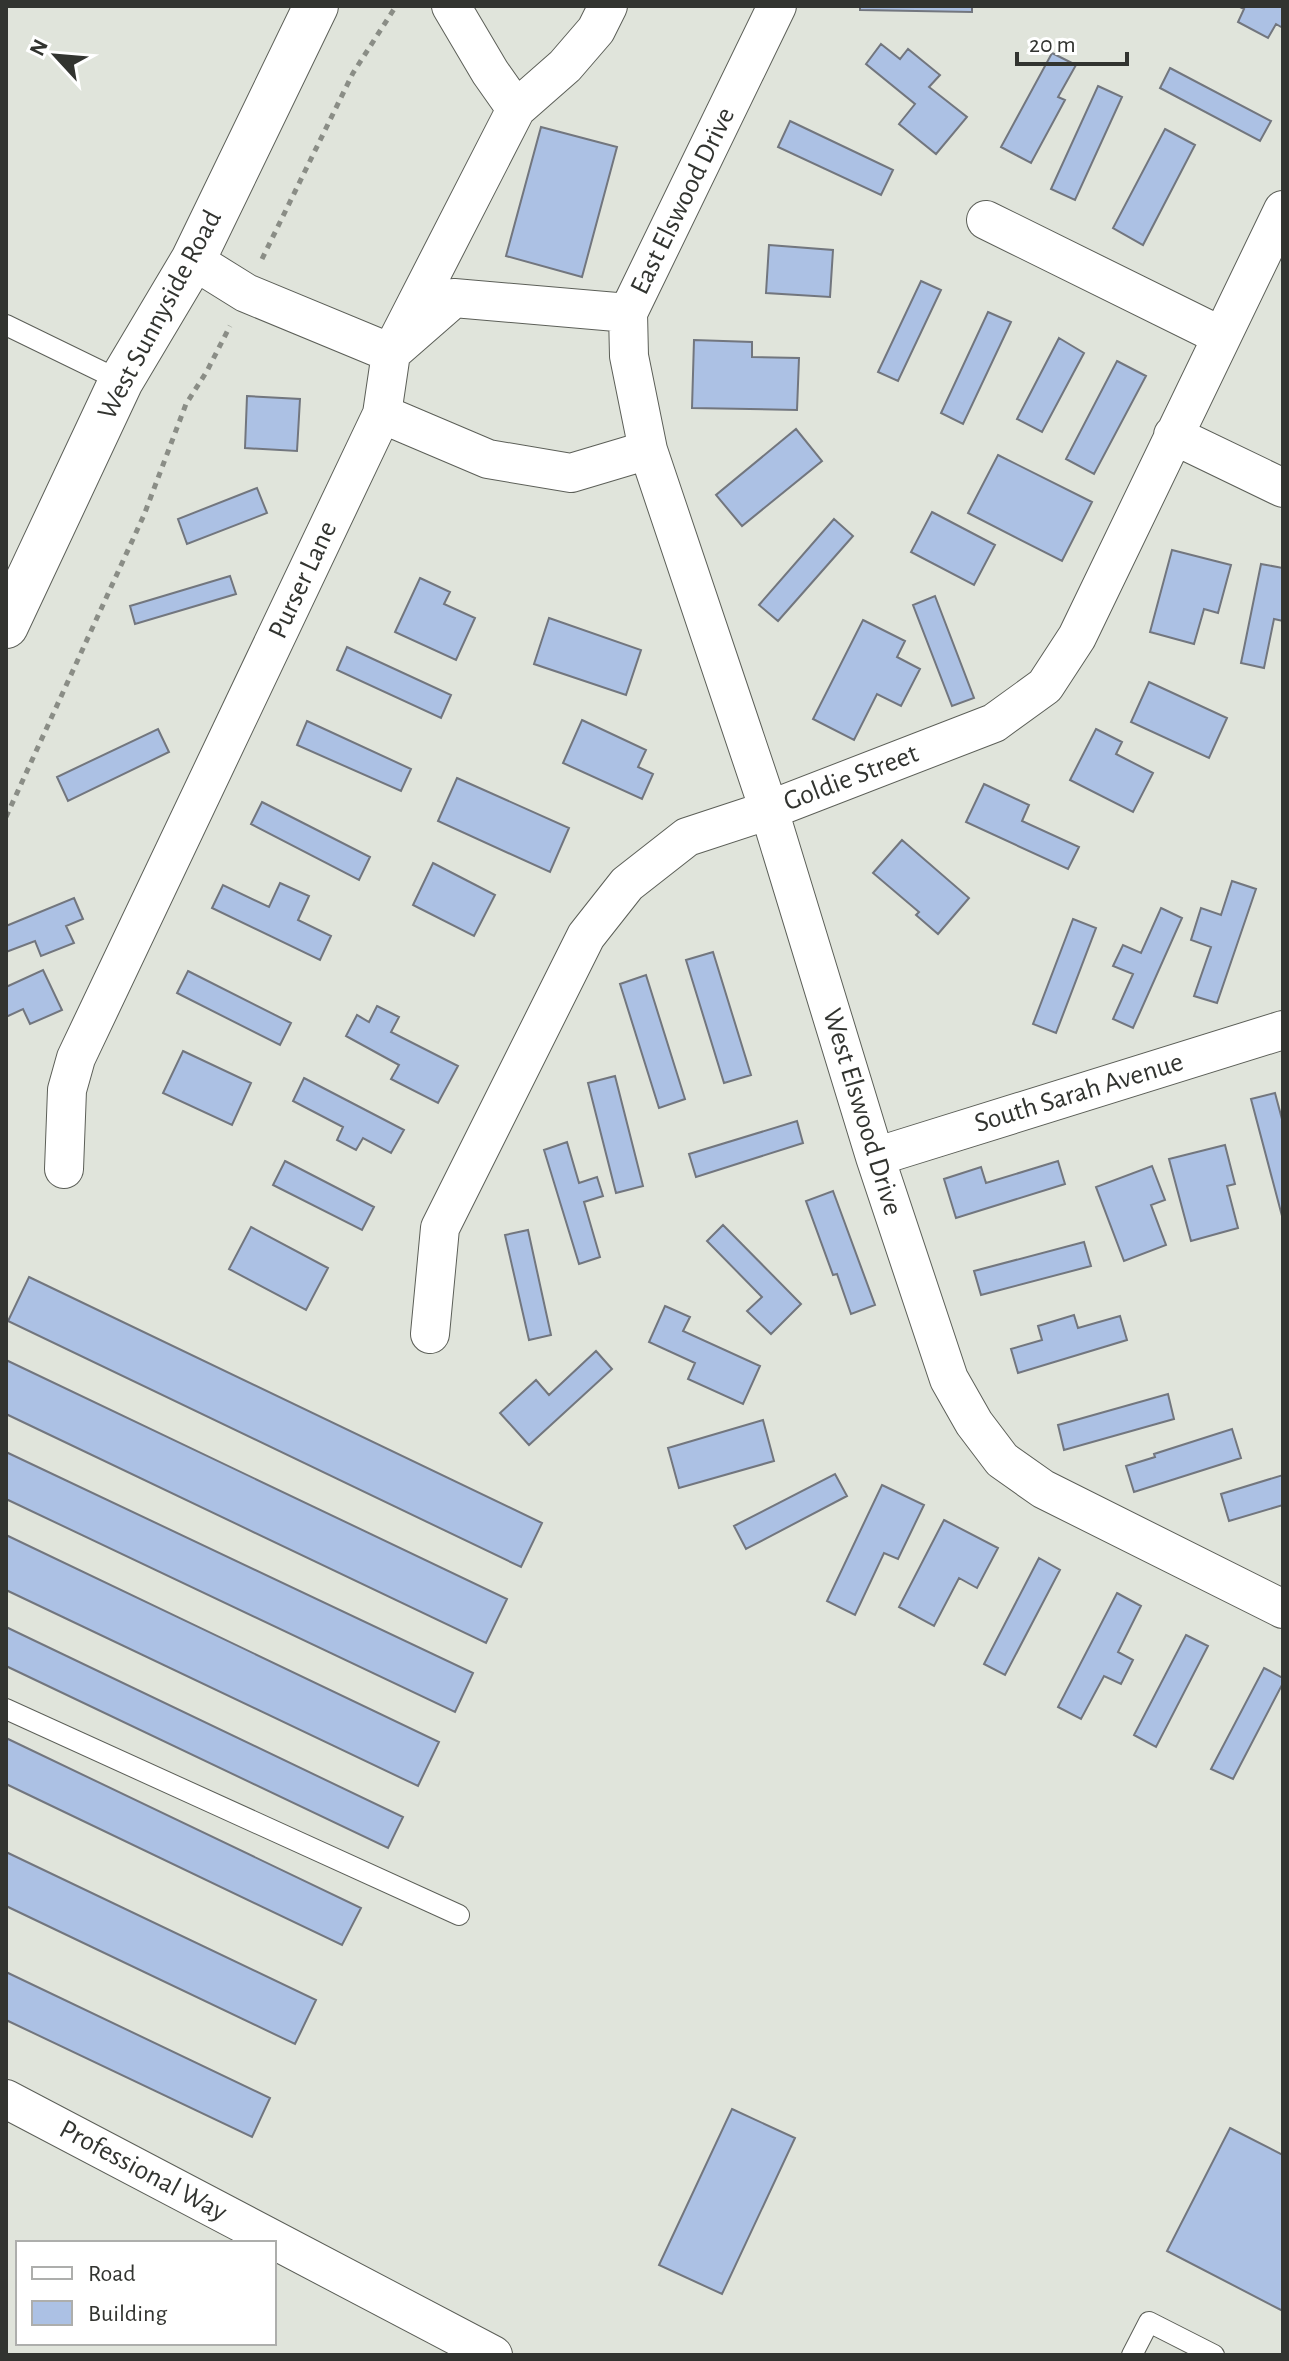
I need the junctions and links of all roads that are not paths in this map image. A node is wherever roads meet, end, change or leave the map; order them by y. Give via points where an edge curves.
1 (316, 6) edge
2 (451, 6) edge
3 (608, 6) edge
4 (777, 6) edge
5 (516, 109) junction
6 (1283, 210) edge
7 (986, 220) dead end
8 (193, 260) junction
9 (628, 313) junction
10 (6, 325) edge
11 (1221, 336) junction
12 (391, 353) junction
13 (121, 381) junction
14 (382, 414) junction
15 (1173, 435) junction
16 (648, 450) junction
17 (1283, 488) edge
18 (6, 626) edge
19 (769, 810) junction
20 (1283, 1030) edge
21 (875, 1157) junction
22 (64, 1169) dead end
23 (430, 1334) dead end
24 (1283, 1609) edge
25 (6, 1709) edge
26 (459, 1915) dead end
27 (6, 2099) edge
28 (493, 2355) edge
29 (1132, 2355) edge
30 (1214, 2355) edge

1 - 8 main road, West Sunnyside Road
2 - 5 street
3 - 5 street via 596,30 565,66
4 - 9 street, East Elswood Drive
5 - 12 street, Purser Lane
6 - 11 street, Goldie Street
7 - 11 street
8 - 12 street via 246,293
8 - 13 main road, West Sunnyside Road
9 - 12 street via 454,298
9 - 16 street, East Elswood Drive via 629,356
10 - 13 lane
11 - 15 street, Goldie Street
12 - 14 street, Purser Lane
13 - 18 main road, West Sunnyside Road
14 - 16 street via 488,459 571,473
14 - 22 street, Purser Lane via 76,1058 67,1090
15 - 17 street
15 - 19 street, Goldie Street via 1077,637 1045,686 994,723
16 - 19 street, West Elswood Drive
19 - 21 street, West Elswood Drive
19 - 23 street, Goldie Street via 687,837 627,884 586,936 440,1228
20 - 21 street, South Sarah Avenue
21 - 24 street, West Elswood Drive via 949,1379 1002,1460 1043,1489
25 - 26 lane
27 - 28 street, Professional Way
29 - 30 lane via 1149,2322

